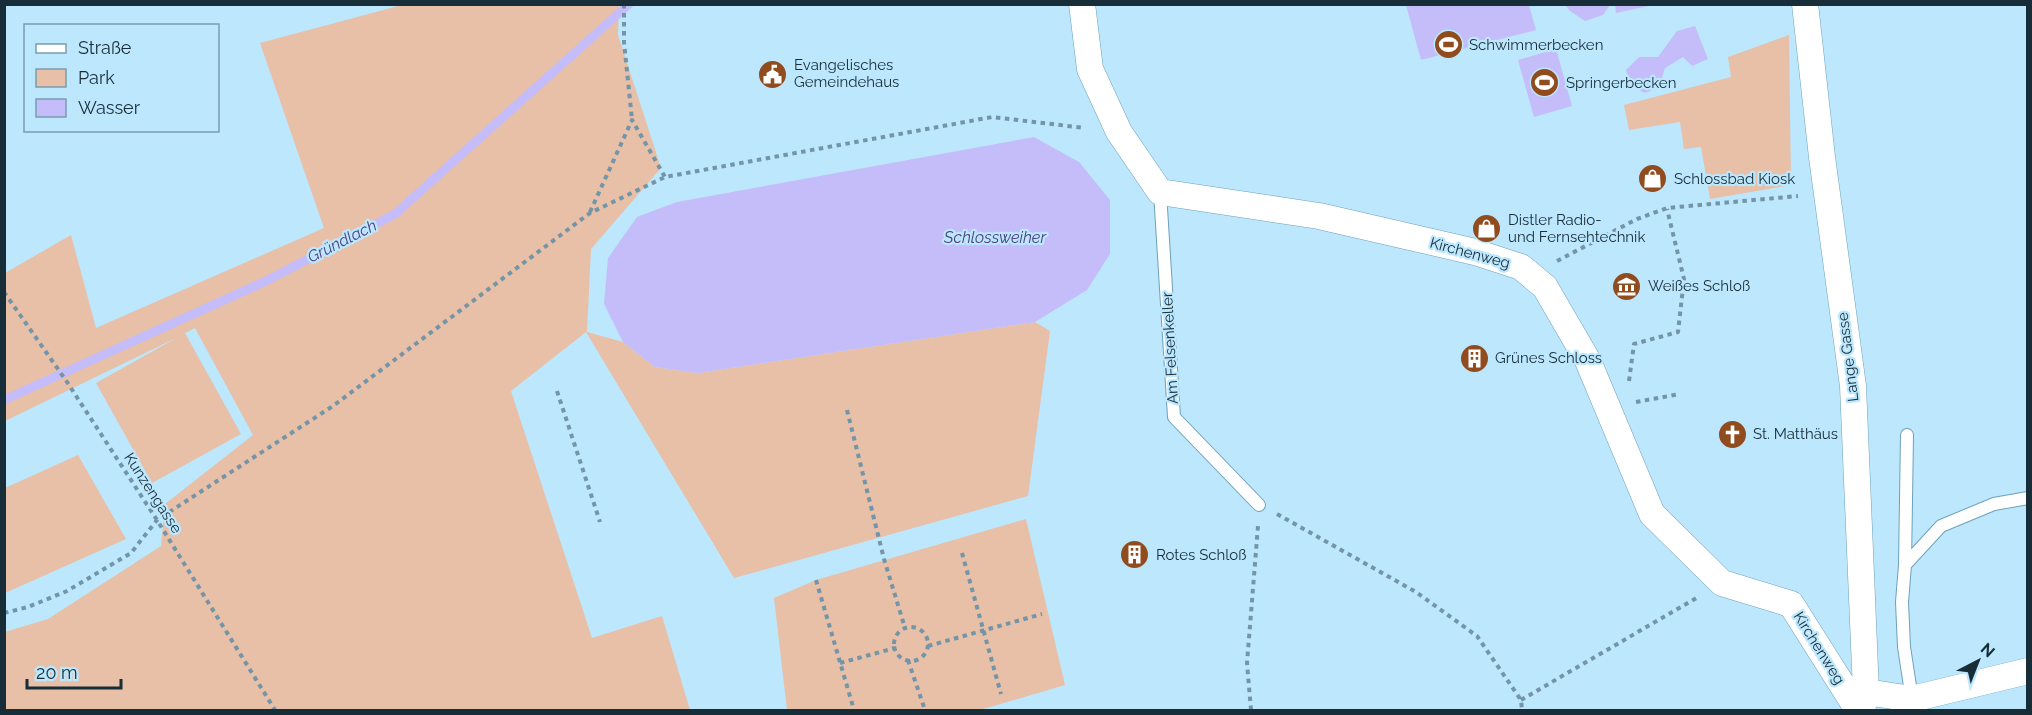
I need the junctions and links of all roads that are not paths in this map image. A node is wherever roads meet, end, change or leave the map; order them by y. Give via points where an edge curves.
1 (1082, 4) edge
2 (1805, 4) edge
3 (1160, 192) junction
4 (1907, 435) dead end
5 (2028, 498) edge
6 (1259, 505) road end
7 (1905, 565) junction
8 (2028, 671) edge
9 (1912, 699) junction
10 (1862, 704) edge

1 - 3 street via 1090,69 1119,132
2 - 10 street, Lange Gasse via 1853,386
3 - 6 lane, Am Felsenkeller via 1174,417
3 - 10 street, Kirchenweg via 1319,216 1475,252 1521,267 1545,286 1588,361 1652,514 1722,583 1791,604
4 - 7 lane
5 - 7 lane via 1994,504 1941,526
7 - 9 lane via 1904,647
8 - 9 street
9 - 10 street

